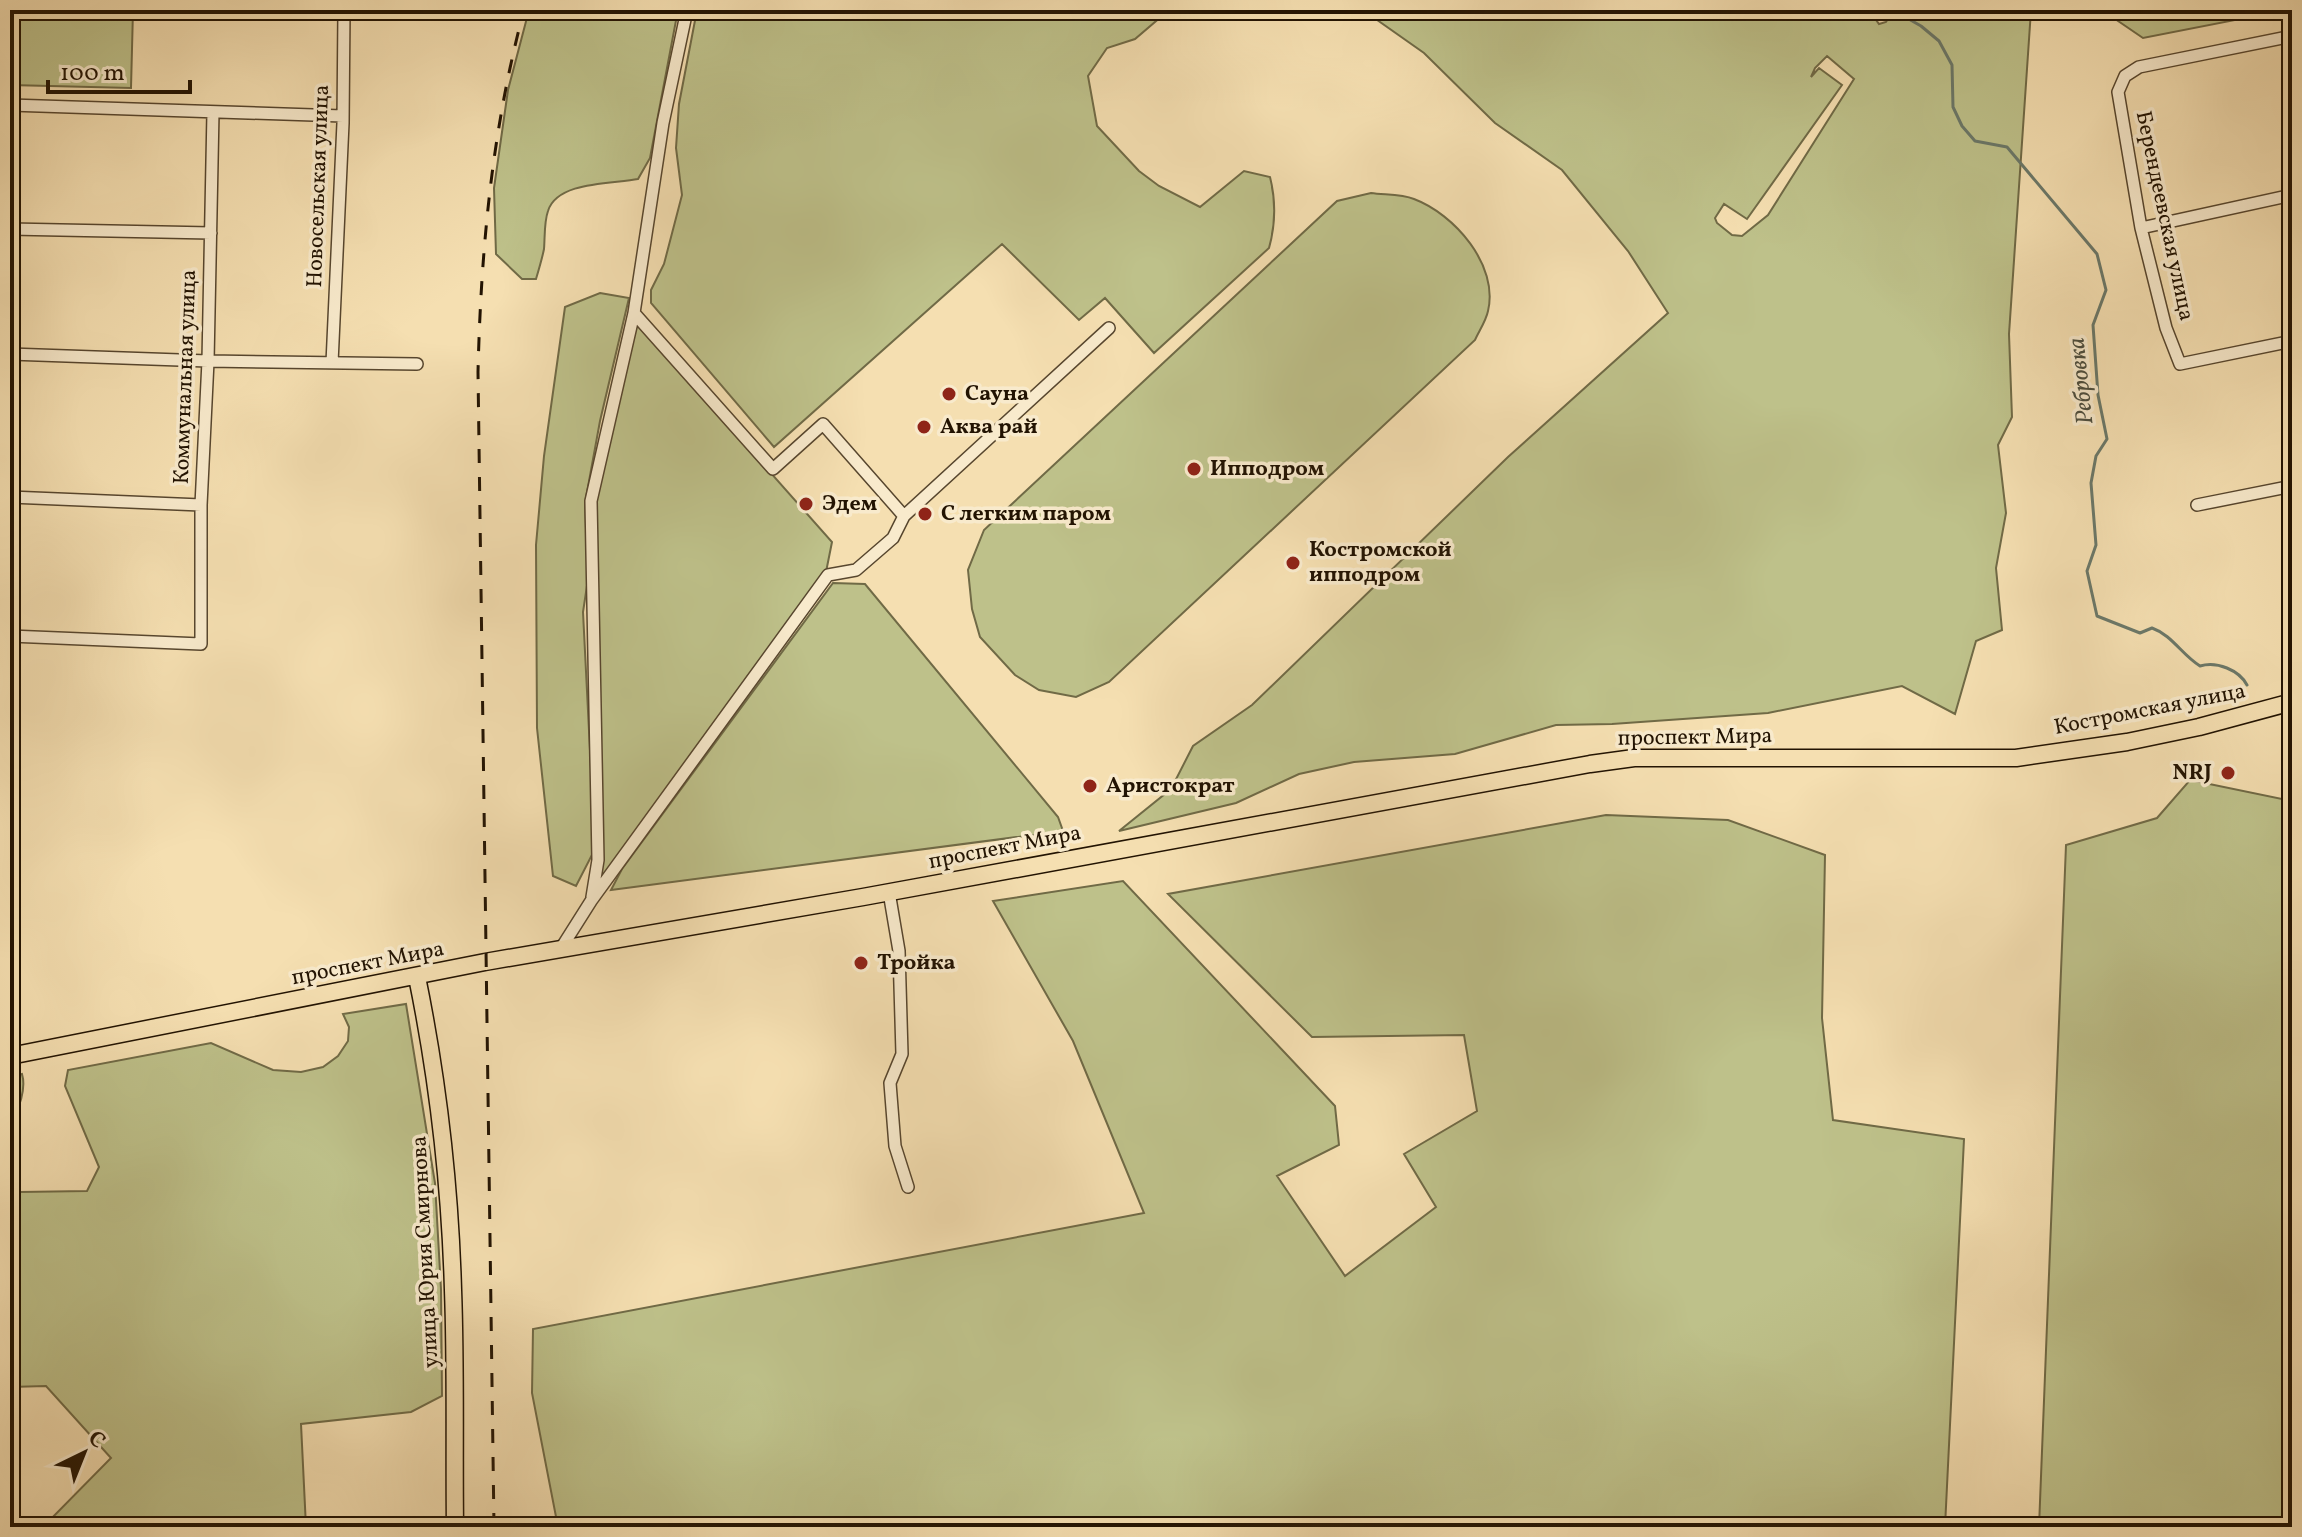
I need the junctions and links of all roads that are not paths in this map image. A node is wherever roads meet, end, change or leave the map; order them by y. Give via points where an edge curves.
1 (344, 10) edge
2 (687, 10) edge
3 (2292, 36) edge
4 (10, 105) edge
5 (213, 112) junction
6 (343, 116) junction
7 (2292, 195) edge
8 (2141, 228) junction
9 (10, 229) edge
10 (211, 233) junction
11 (634, 313) junction
12 (1109, 328) dead end
13 (2292, 341) edge
14 (10, 354) edge
15 (208, 361) junction
16 (332, 363) junction
17 (417, 364) dead end
18 (2292, 486) edge
19 (10, 497) edge
20 (201, 505) junction
21 (2197, 505) dead end
22 (904, 516) junction
23 (10, 636) edge
24 (2292, 702) edge
25 (2016, 758) joint
26 (889, 892) junction
27 (591, 901) junction
28 (560, 950) junction
29 (417, 977) junction
30 (10, 1056) edge
31 (908, 1187) dead end
32 (455, 1527) edge

1 - 6 street, Новосельская улица
2 - 11 street via 663,123
3 - 8 street, Берендеевская улица via 2139,67 2125,76 2119,100
4 - 5 street
5 - 6 street
5 - 10 street, Коммунальная улица
6 - 16 street, Новосельская улица
7 - 8 street
8 - 13 street, Берендеевская улица via 2180,364
9 - 10 street
10 - 15 street, Коммунальная улица
11 - 22 street via 773,469 823,424
11 - 27 street via 591,501 598,860
12 - 22 street
14 - 15 street
15 - 16 street
15 - 20 street, Коммунальная улица
16 - 17 street
18 - 21 street
19 - 20 street
20 - 23 street, Коммунальная улица via 201,644
22 - 27 street via 893,538 856,570 828,575
24 - 25 main road, Костромская улица via 2127,742
25 - 26 main road, проспект Мира via 1634,758
26 - 28 main road, проспект Мира
26 - 31 street via 899,951 902,1051 890,1083 893,1130
27 - 28 street
28 - 29 main road, проспект Мира
29 - 30 main road, проспект Мира
29 - 32 main road, улица Юрия Смирнова via 446,1181 454,1317

